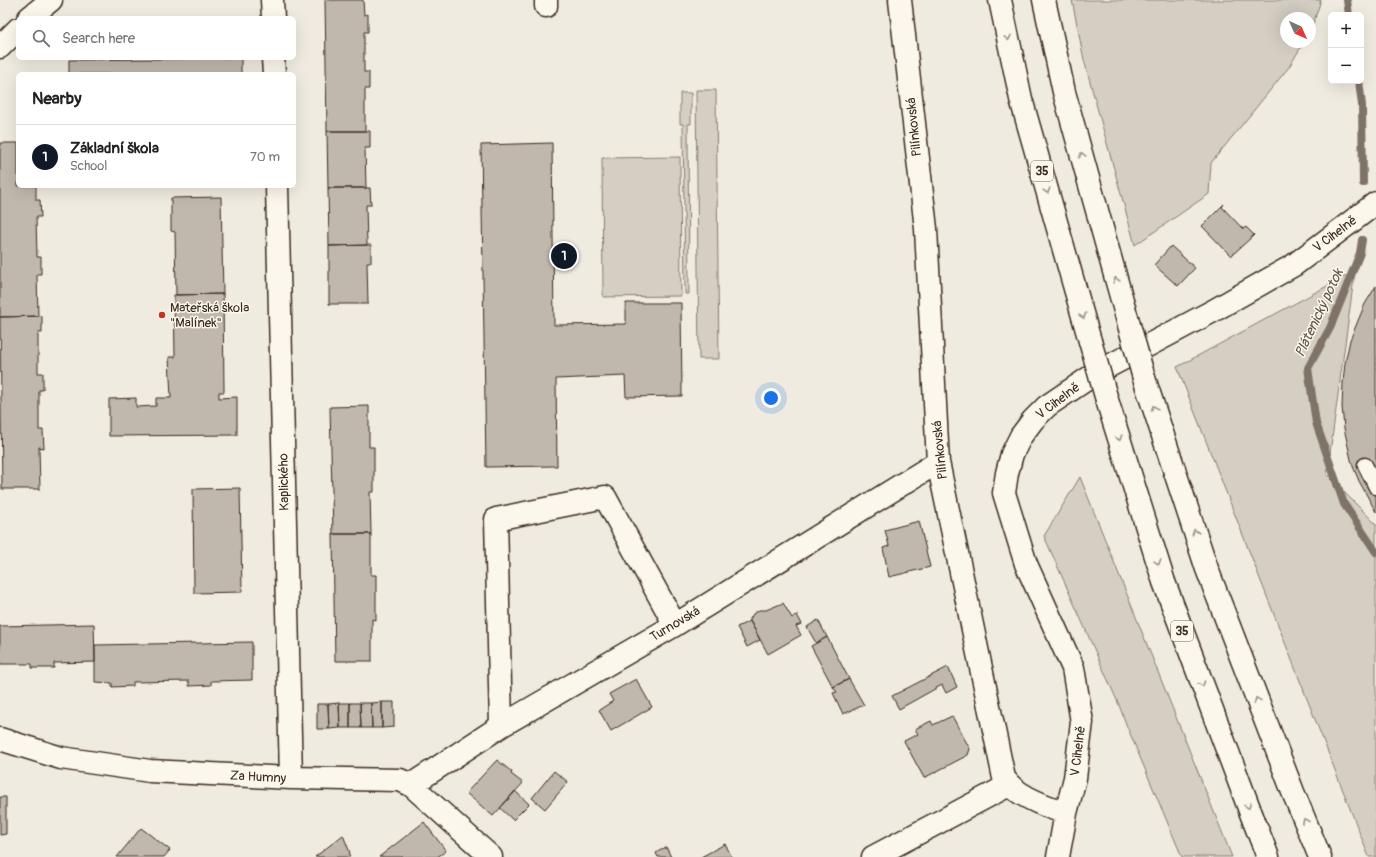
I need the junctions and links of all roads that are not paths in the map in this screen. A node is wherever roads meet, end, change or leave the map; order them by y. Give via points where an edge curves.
1 (51, 0) edge
2 (272, 0) edge
3 (900, 0) edge
4 (1000, 0) edge
5 (1044, 0) edge
6 (31, 16) edge
7 (272, 16) edge
8 (16, 31) edge
9 (0, 47) edge
10 (274, 60) edge
11 (274, 72) edge
12 (277, 188) edge
13 (1376, 203) edge
14 (938, 462) junction
15 (1365, 464) dead end
16 (1376, 487) edge
17 (675, 625) junction
18 (501, 726) junction
19 (0, 739) edge
20 (291, 778) junction
21 (411, 785) junction
22 (1008, 785) junction
23 (1066, 813) junction
24 (491, 857) edge
25 (872, 857) edge
26 (1058, 857) edge
27 (1268, 857) edge
28 (1320, 857) edge

1 - 6 main road
2 - 7 main road
3 - 14 main road, Pilínkovská via 926,229
4 -> 27 main road, 35, bridge via 1021,99 1107,400 1164,582
28 -> 5 main road, bridge via 1207,569 1144,378 1064,92
8 - 9 main road
10 - 11 main road
12 - 20 main road, Kaplického
13 - 23 main road, V Cihelně via 1294,265 1096,372 1047,406 1021,436 1012,454 1004,493 1026,564 1073,668 1082,722 1075,778
14 - 17 main road, Turnovská
14 - 22 main road, Pilínkovská via 1004,778
15 - 16 lane
17 - 18 main road, Turnovská
17 - 18 main road via 605,497 496,519
18 - 21 main road, Turnovská
19 - 20 main road, Za Humny via 61,758 150,771
20 - 21 main road, Za Humny via 400,780
21 - 24 main road, Za Humny
22 - 23 main road via 1042,805
22 - 25 main road
23 - 26 main road

